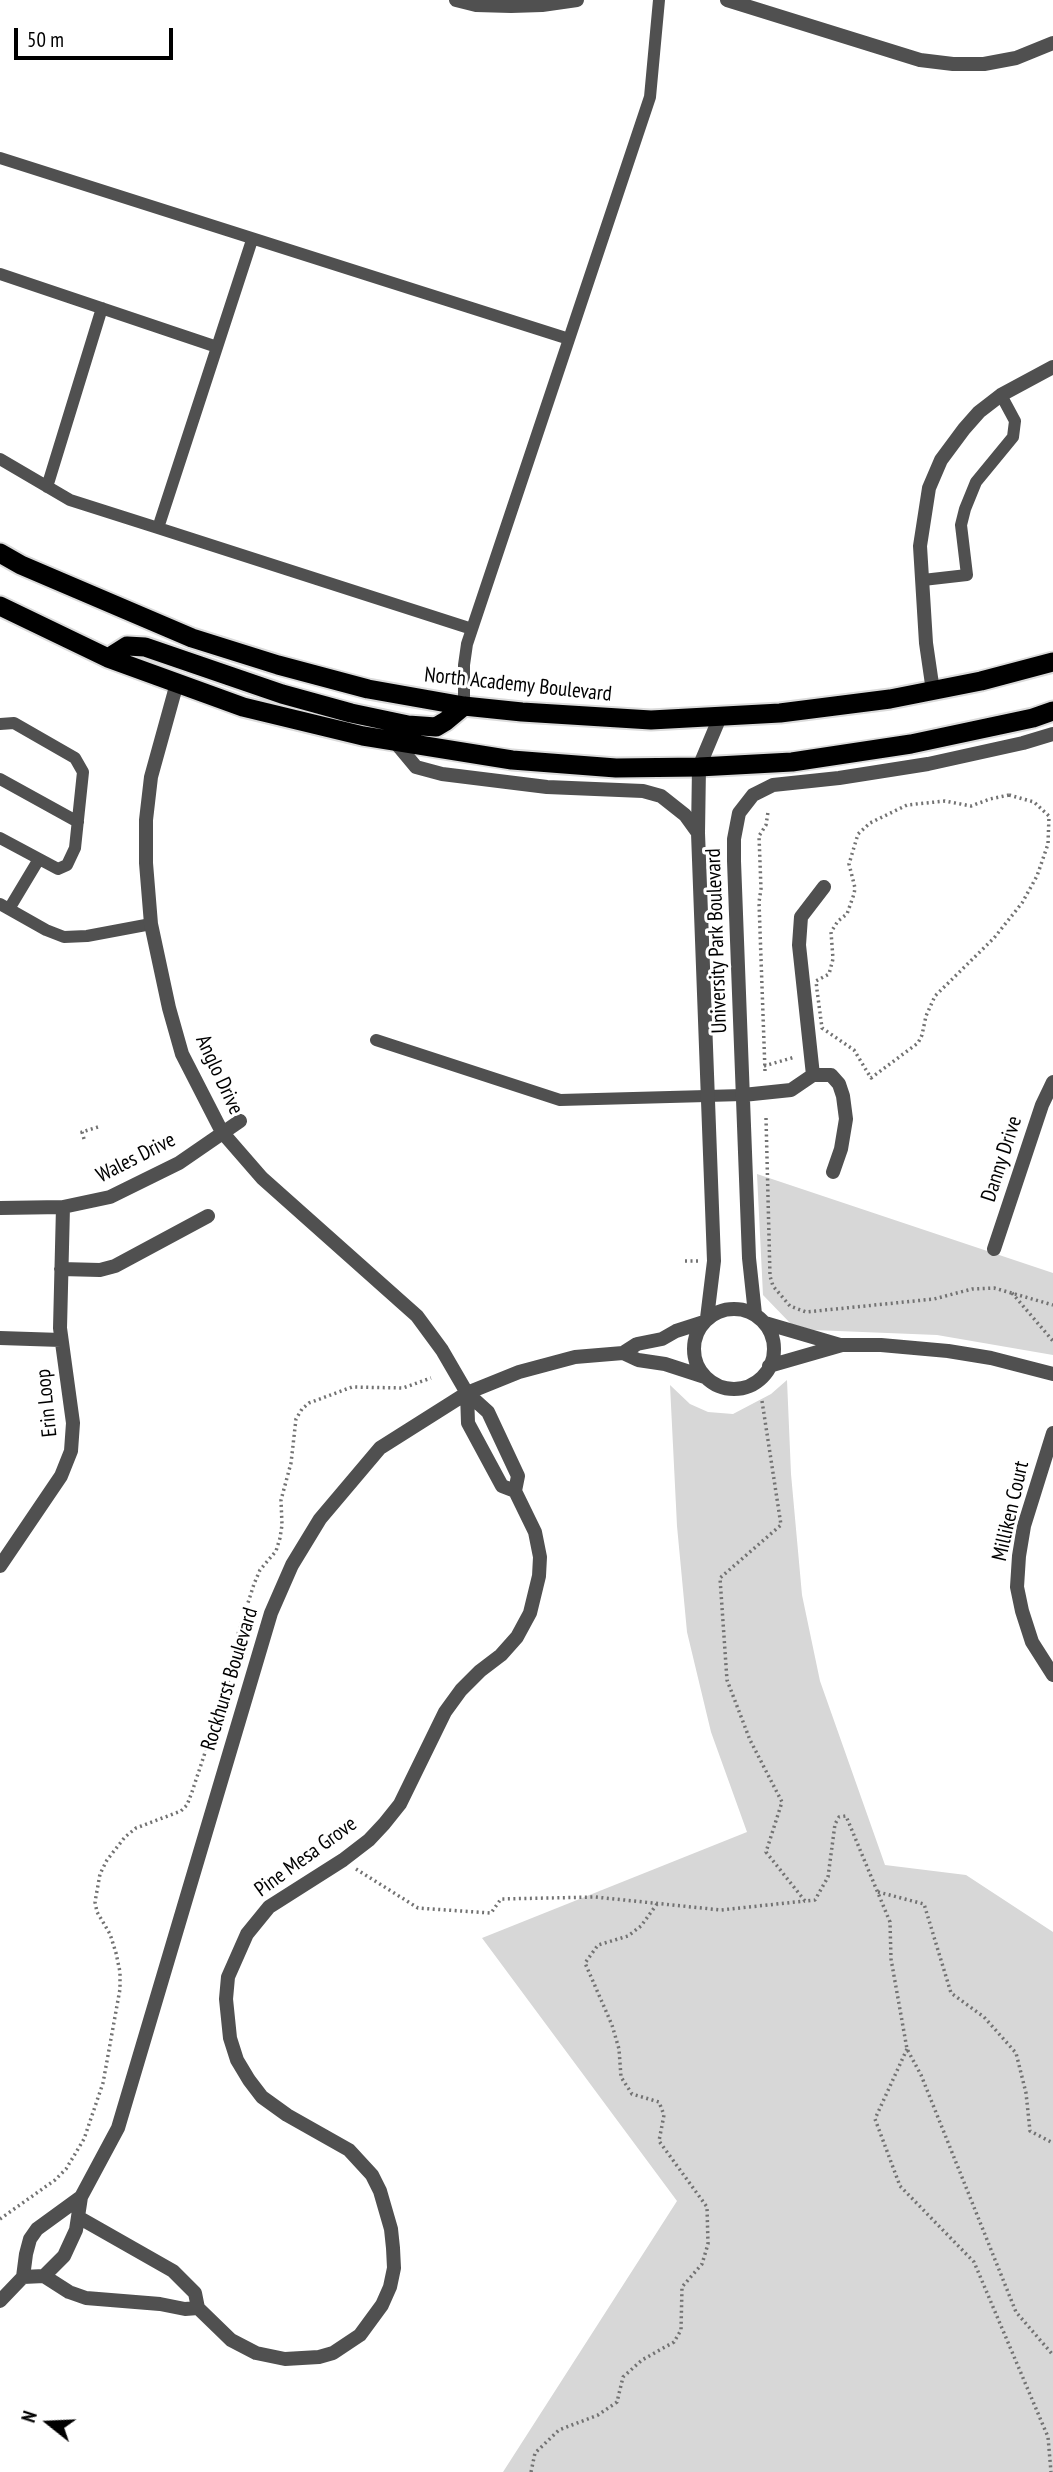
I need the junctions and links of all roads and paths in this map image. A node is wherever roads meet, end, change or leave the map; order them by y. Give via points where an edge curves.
1 (456, 0) edge
2 (577, 0) edge
3 (660, 0) edge
4 (729, 0) edge
5 (765, 6) edge
6 (1053, 43) edge
7 (0, 158) edge
8 (252, 240) junction
9 (0, 274) edge
10 (102, 308) junction
11 (569, 339) junction
12 (217, 347) junction
13 (1053, 367) edge
14 (1001, 395) junction
15 (0, 459) edge
16 (47, 487) junction
17 (158, 528) junction
18 (0, 553) edge
19 (923, 580) junction
20 (0, 606) edge
21 (472, 629) junction
22 (108, 658) junction
23 (1053, 662) edge
24 (177, 683) junction
25 (933, 691) junction
26 (464, 706) junction
27 (1053, 711) edge
28 (720, 717) junction
29 (0, 724) edge
30 (1053, 734) edge
31 (396, 743) junction
32 (699, 767) junction
33 (0, 779) edge
34 (768, 812) dead end
35 (78, 822) junction
36 (698, 833) junction
37 (0, 838) edge
38 (39, 859) junction
39 (824, 887) dead end
40 (5, 906) edge
41 (151, 924) junction
42 (836, 1037) junction
43 (376, 1040) dead end
44 (831, 1045) dead end
45 (795, 1057) dead end
46 (813, 1074) junction
47 (1053, 1082) edge
48 (743, 1095) junction
49 (708, 1096) junction
50 (766, 1118) dead end
51 (240, 1121) dead end
52 (98, 1127) dead end
53 (222, 1132) junction
54 (84, 1139) dead end
55 (833, 1172) dead end
56 (63, 1207) junction
57 (0, 1208) edge
58 (208, 1216) dead end
59 (994, 1250) dead end
60 (61, 1269) junction
61 (1012, 1293) junction
62 (1053, 1305) edge
63 (760, 1318) junction
64 (705, 1320) junction
65 (0, 1338) edge
66 (61, 1340) junction
67 (1053, 1341) edge
68 (842, 1345) junction
69 (623, 1353) junction
70 (769, 1366) junction
71 (1053, 1374) edge
72 (705, 1377) junction
73 (431, 1378) dead end
74 (467, 1393) junction
75 (762, 1401) dead end
76 (1053, 1433) edge
77 (515, 1492) junction
78 (0, 1566) edge
79 (1053, 1675) edge
80 (343, 1860) junction
81 (878, 1892) junction
82 (805, 1901) junction
83 (657, 1904) junction
84 (907, 2049) junction
85 (1053, 2143) edge
86 (81, 2197) junction
87 (78, 2217) junction
88 (0, 2219) edge
89 (44, 2276) junction
90 (23, 2277) junction
91 (0, 2301) edge
92 (198, 2308) junction
93 (1053, 2355) edge
94 (531, 2472) edge
95 (1051, 2472) edge

1 - 2 street via 511,6
3 - 11 lane via 650,97
4 - 5 street
5 - 6 street via 920,60 984,64 1016,58
7 - 8 lane
8 - 11 lane
8 - 12 lane
9 - 10 lane
10 - 12 lane
10 - 16 lane
11 - 21 lane
12 - 17 lane
13 - 14 street
14 - 19 street via 964,429 941,460 929,488 920,546
14 - 19 lane via 1015,421 1013,437 976,482 965,509 961,525 967,575
15 - 16 lane
16 - 17 lane via 69,500
17 - 21 lane
18 - 26 highway, North Academy Boulevard via 192,638 368,689
19 - 25 street
20 - 22 highway
21 - 26 lane via 464,665
22 - 24 highway
22 - 26 highway via 127,646 145,647 282,694 408,725 436,727
23 - 25 highway, North Academy Boulevard
24 - 31 highway via 243,707
24 - 41 street, Anglo Drive via 151,777 146,820
25 - 28 highway, North Academy Boulevard
26 - 28 highway, North Academy Boulevard via 651,720
27 - 32 highway via 911,744 792,762
28 - 32 street, University Park Boulevard
29 - 35 lane via 14,723 75,758 83,772
30 - 48 street, University Park Boulevard via 928,764 773,785 753,795 739,813 734,839
31 - 32 highway via 524,761 615,768
31 - 36 street, University Park Boulevard via 416,767 442,774 661,796 685,815
32 - 36 street, University Park Boulevard
33 - 35 lane
34 - 45 path via 759,836 764,1068
35 - 38 lane via 75,848 67,865 58,869
36 - 49 street, University Park Boulevard
37 - 38 lane
38 - 40 lane
39 - 46 street via 801,917 800,926
40 - 41 lane via 64,937
41 - 53 street, Anglo Drive via 182,1054
42 - 42 path via 822,1028 817,981 829,974 831,932 852,901 855,888 849,864 864,827 907,805 971,806 1009,795 1027,799 1045,811 1050,835 1030,889 994,939 935,996 918,1043 871,1078 854,1050
42 - 44 path
43 - 49 lane via 559,1100
46 - 48 street via 791,1090
46 - 55 street via 831,1075 843,1096 846,1119
47 - 59 street, Danny Drive
48 - 49 lane
48 - 63 street, University Park Boulevard via 749,1258
49 - 64 street, University Park Boulevard via 714,1261
50 - 61 path via 770,1276 790,1306 806,1312 934,1299 972,1289
51 - 53 street, Wales Drive
52 - 54 path via 82,1132
53 - 56 street, Wales Drive via 179,1163 127,1190
53 - 74 street, Anglo Drive via 262,1178 416,1316
56 - 57 street, Wales Drive
56 - 60 street, Erin Loop
58 - 60 street via 115,1266
60 - 66 street, Erin Loop
61 - 62 path
61 - 67 path
63 - 64 street via 730,1308
63 - 68 street
63 - 70 street via 774,1347
64 - 69 street, Rockhurst Boulevard
64 - 72 street via 694,1353
65 - 66 street, Erin Loop
66 - 78 street, Erin Loop via 72,1423 71,1451 61,1476
68 - 70 street
68 - 71 street via 948,1351
69 - 72 street, Rockhurst Boulevard
69 - 74 street, Rockhurst Boulevard via 575,1357
70 - 72 street via 756,1382 743,1388 729,1389
73 - 88 path via 403,1388 352,1387 309,1403 296,1419 281,1500 280,1538 254,1584 192,1792 181,1811 136,1828 125,1837 100,1874 95,1902 116,1953 120,1989 103,2083 84,2138 55,2180
74 - 77 street, Pine Mesa Grove via 494,1423 518,1476
74 - 77 street, Pine Mesa Grove via 468,1423 502,1486
74 - 86 street, Rockhurst Boulevard via 380,1448 320,1519 292,1565 271,1613 118,2128
75 - 82 path via 781,1525 720,1578 727,1680 750,1740 782,1802 766,1852
76 - 79 street, Milliken Court via 1024,1526 1017,1587 1032,1642
77 - 80 street, Pine Mesa Grove via 535,1532 540,1557 530,1613 517,1637 461,1690 445,1712 400,1804 369,1840
80 - 83 path via 418,1908 491,1913 500,1899 595,1897
80 - 92 street, Pine Mesa Grove via 269,1907 247,1934 228,1977 227,2018 237,2060 262,2096 349,2150 372,2175 391,2229 394,2268 390,2287 371,2322 348,2345 302,2359 271,2357 243,2348
81 - 82 path via 846,1816 835,1824 828,1877 815,1900
81 - 84 path via 890,1922 891,1959
81 - 85 path via 924,1904 951,1993 984,2017 1016,2053 1030,2131
82 - 83 path via 721,1910
83 - 94 path via 641,1926 628,1936 598,1945 585,1964 612,2025 621,2077 632,2094 659,2102 664,2115 659,2141 707,2207 708,2244 702,2264 682,2287 681,2330 674,2342 623,2377 617,2402 559,2430 535,2454
84 - 93 path via 1016,2312
84 - 95 path via 875,2119 900,2186 974,2262 1048,2437
86 - 87 street, Rockhurst Boulevard
86 - 90 street, Rockhurst Boulevard via 37,2229 30,2239
87 - 89 street, Rockhurst Boulevard via 64,2256
87 - 92 street, Pine Mesa Grove via 173,2271 195,2292
89 - 90 street
89 - 92 street via 86,2298
90 - 91 street

